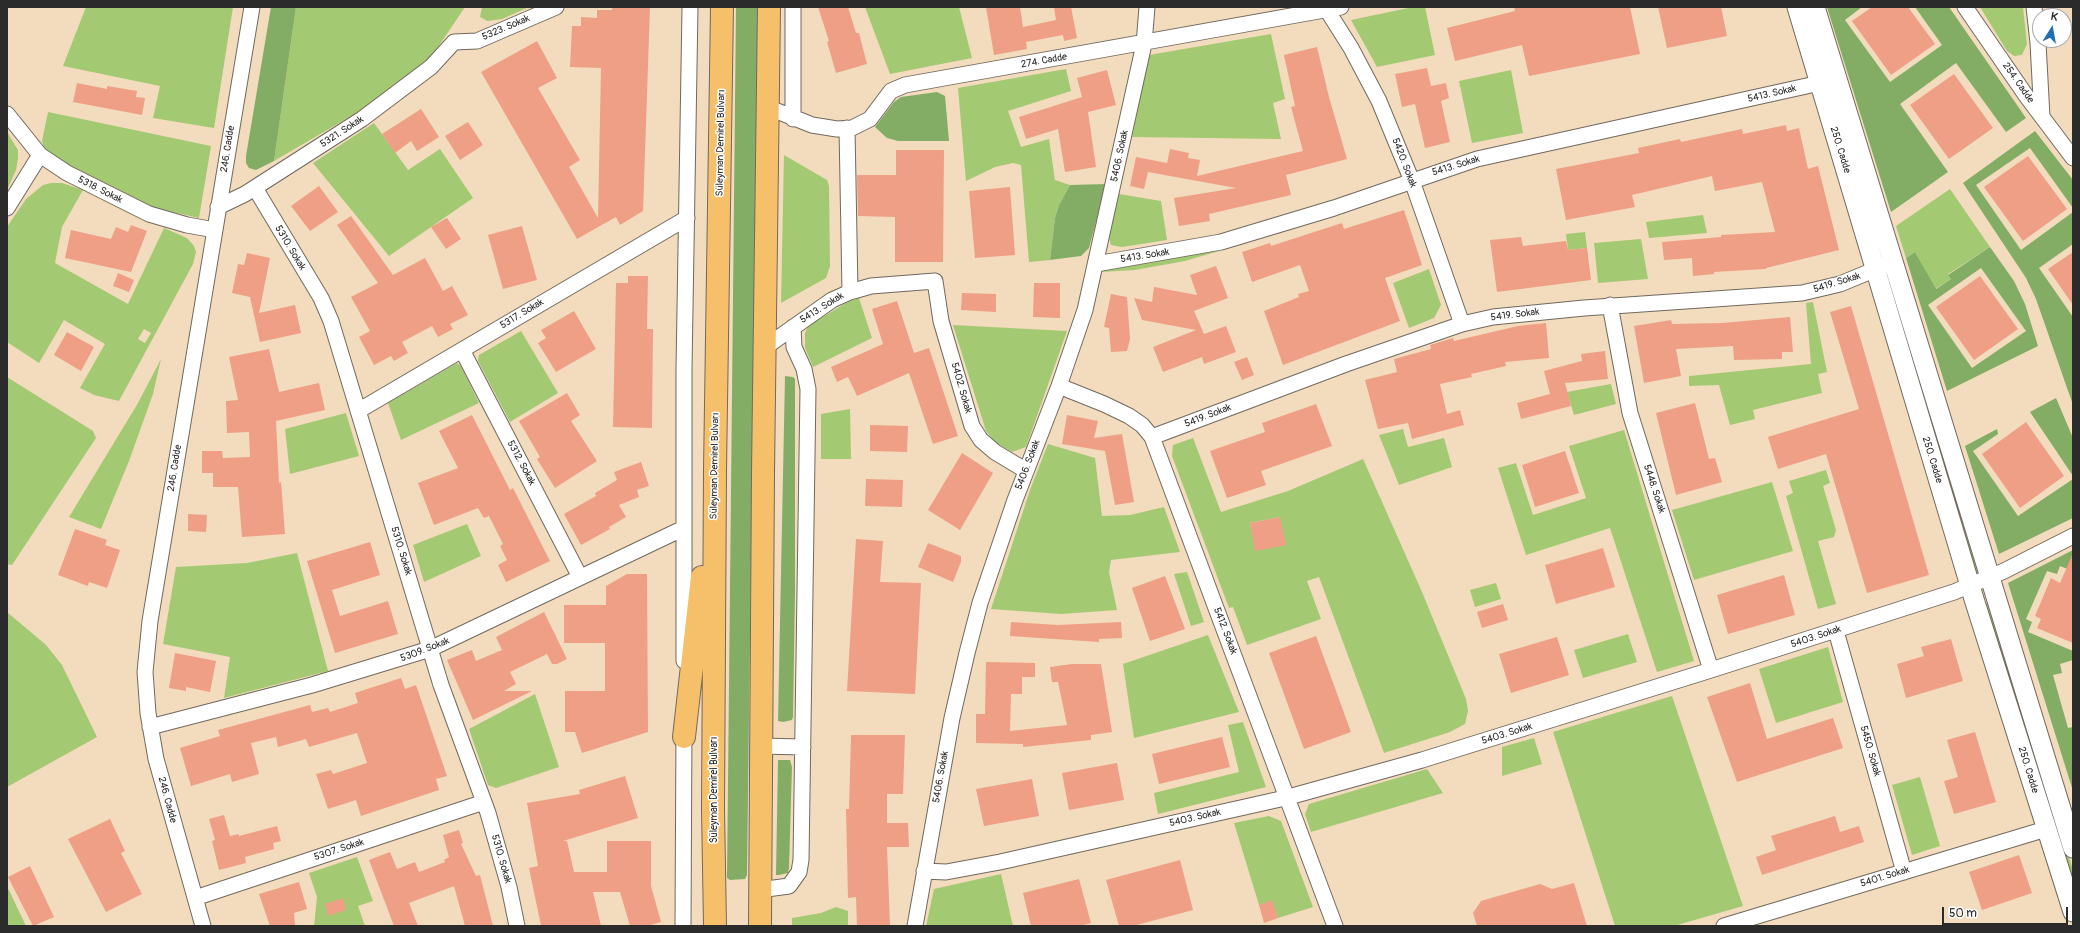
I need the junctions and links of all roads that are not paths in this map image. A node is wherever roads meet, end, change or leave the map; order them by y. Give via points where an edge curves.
1 (252, 7) edge
2 (556, 7) edge
3 (690, 7) edge
4 (722, 7) edge
5 (769, 7) edge
6 (794, 7) edge
7 (1148, 7) edge
8 (1797, 7) edge
9 (1815, 7) edge
10 (1964, 7) edge
11 (2034, 7) edge
12 (1334, 9) edge
13 (454, 42) joint
14 (1144, 44) junction
15 (1820, 83) junction
16 (767, 107) junction
17 (7, 114) edge
18 (2042, 117) junction
19 (793, 119) junction
20 (847, 128) junction
21 (40, 154) junction
22 (2073, 158) edge
23 (1412, 181) junction
24 (255, 188) junction
25 (218, 207) junction
26 (7, 208) edge
27 (687, 218) junction
28 (215, 230) junction
29 (1893, 262) junction
30 (1096, 264) junction
31 (1876, 270) junction
32 (935, 281) joint
33 (850, 292) junction
34 (1610, 305) junction
35 (1462, 324) junction
36 (793, 326) junction
37 (764, 348) junction
38 (462, 350) junction
39 (1059, 386) junction
40 (358, 411) junction
41 (1152, 438) junction
42 (715, 470) junction
43 (1025, 470) junction
44 (684, 528) junction
45 (2073, 536) edge
46 (580, 577) junction
47 (1990, 577) junction
48 (1970, 586) junction
49 (1836, 631) junction
50 (430, 649) junction
51 (1711, 670) junction
52 (150, 727) junction
53 (684, 737) junction
54 (760, 746) junction
55 (803, 747) junction
56 (1286, 798) junction
57 (484, 802) junction
58 (2046, 829) junction
59 (2073, 848) edge
60 (924, 871) junction
61 (1904, 872) junction
62 (759, 890) junction
63 (195, 898) junction
64 (2073, 912) edge
65 (715, 925) edge
66 (203, 926) edge
67 (517, 926) edge
68 (683, 926) edge
69 (760, 926) edge
70 (914, 926) edge
71 (1335, 926) edge
72 (1724, 926) edge

1 - 25 street, 246. Cadde
2 - 13 street, 5323. Sokak via 477,41
3 - 27 street
4 - 42 highway, Süleyman Demirel Bulvarı
5 - 16 highway
6 - 19 street
7 - 14 street, 5406. Sokak
8 - 15 street, 250. Cadde
9 - 29 street, 250. Cadde
10 - 18 street, 254. Cadde
11 - 18 street
12 - 14 street, 274. Cadde
12 - 23 street, 5420. Sokak via 1379,101
13 - 24 street, 5321. Sokak via 431,67 383,104
14 - 20 street, 274. Cadde via 905,85 891,91 865,123
14 - 30 street, 5406. Sokak
15 - 23 street, 5413. Sokak via 1477,159
15 - 31 street, 250. Cadde
16 - 19 street, 274. Cadde
16 - 37 highway
17 - 21 street, 5318. Sokak
18 - 22 street, 254. Cadde
19 - 20 street, 274. Cadde via 819,126
20 - 33 street
21 - 26 street
21 - 28 street, 5318. Sokak via 67,173 149,214
23 - 30 street, 5413. Sokak via 1221,242
23 - 35 street, 5420. Sokak
24 - 25 street, 5321. Sokak
24 - 40 street, 5310. Sokak via 326,309
25 - 28 street, 246. Cadde
27 - 38 street, 5317. Sokak
27 - 44 street
28 - 52 street, 246. Cadde via 149,628 145,672
29 - 31 street, 5419. Sokak
29 - 47 street, 250. Cadde
30 - 39 street, 5406. Sokak via 1085,310
31 - 34 street, 5419. Sokak via 1840,284 1789,295
31 - 48 street, 250. Cadde
32 - 33 street, 5413. Sokak via 871,286
32 - 43 street, 5402. Sokak via 942,321 972,426 981,440
33 - 36 street, 5413. Sokak via 832,300
34 - 35 street, 5419. Sokak via 1532,312
34 - 51 street, 5448. Sokak via 1630,413
35 - 41 street, 5419. Sokak via 1346,364
36 - 37 street, 5413. Sokak
36 - 55 street via 794,347 804,369 808,389
37 - 54 highway
38 - 40 street, 5317. Sokak
38 - 46 street, 5312. Sokak
39 - 41 street, 5412. Sokak via 1129,416 1142,425
39 - 43 street, 5406. Sokak
40 - 50 street, 5310. Sokak
41 - 56 street, 5412. Sokak
42 - 53 highway
42 - 65 highway, Süleyman Demirel Bulvarı
43 - 60 street, 5406. Sokak via 980,603 967,652 952,718
44 - 46 street, 5309. Sokak
44 - 53 street
45 - 47 street, 5403. Sokak
46 - 50 street, 5309. Sokak
47 - 48 street, 5403. Sokak
47 - 59 street, 250. Cadde
48 - 49 street, 5403. Sokak
48 - 58 street, 250. Cadde
49 - 51 street, 5403. Sokak
49 - 61 street, 5450. Sokak
50 - 52 street, 5309. Sokak via 319,683
50 - 57 street, 5310. Sokak via 451,715
51 - 56 street, 5403. Sokak via 1422,760
52 - 63 street, 246. Cadde via 156,759
53 - 68 street
54 - 55 street
54 - 62 highway
55 - 62 street via 799,872 789,886
56 - 60 street, 5403. Sokak via 1000,862 946,872
56 - 71 street, 5412. Sokak
57 - 63 street, 5307. Sokak
57 - 67 street, 5310. Sokak
58 - 61 street, 5401. Sokak
58 - 64 street, 250. Cadde
60 - 70 street, 5406. Sokak
61 - 72 street, 5401. Sokak
62 - 69 highway
63 - 66 street, 246. Cadde

